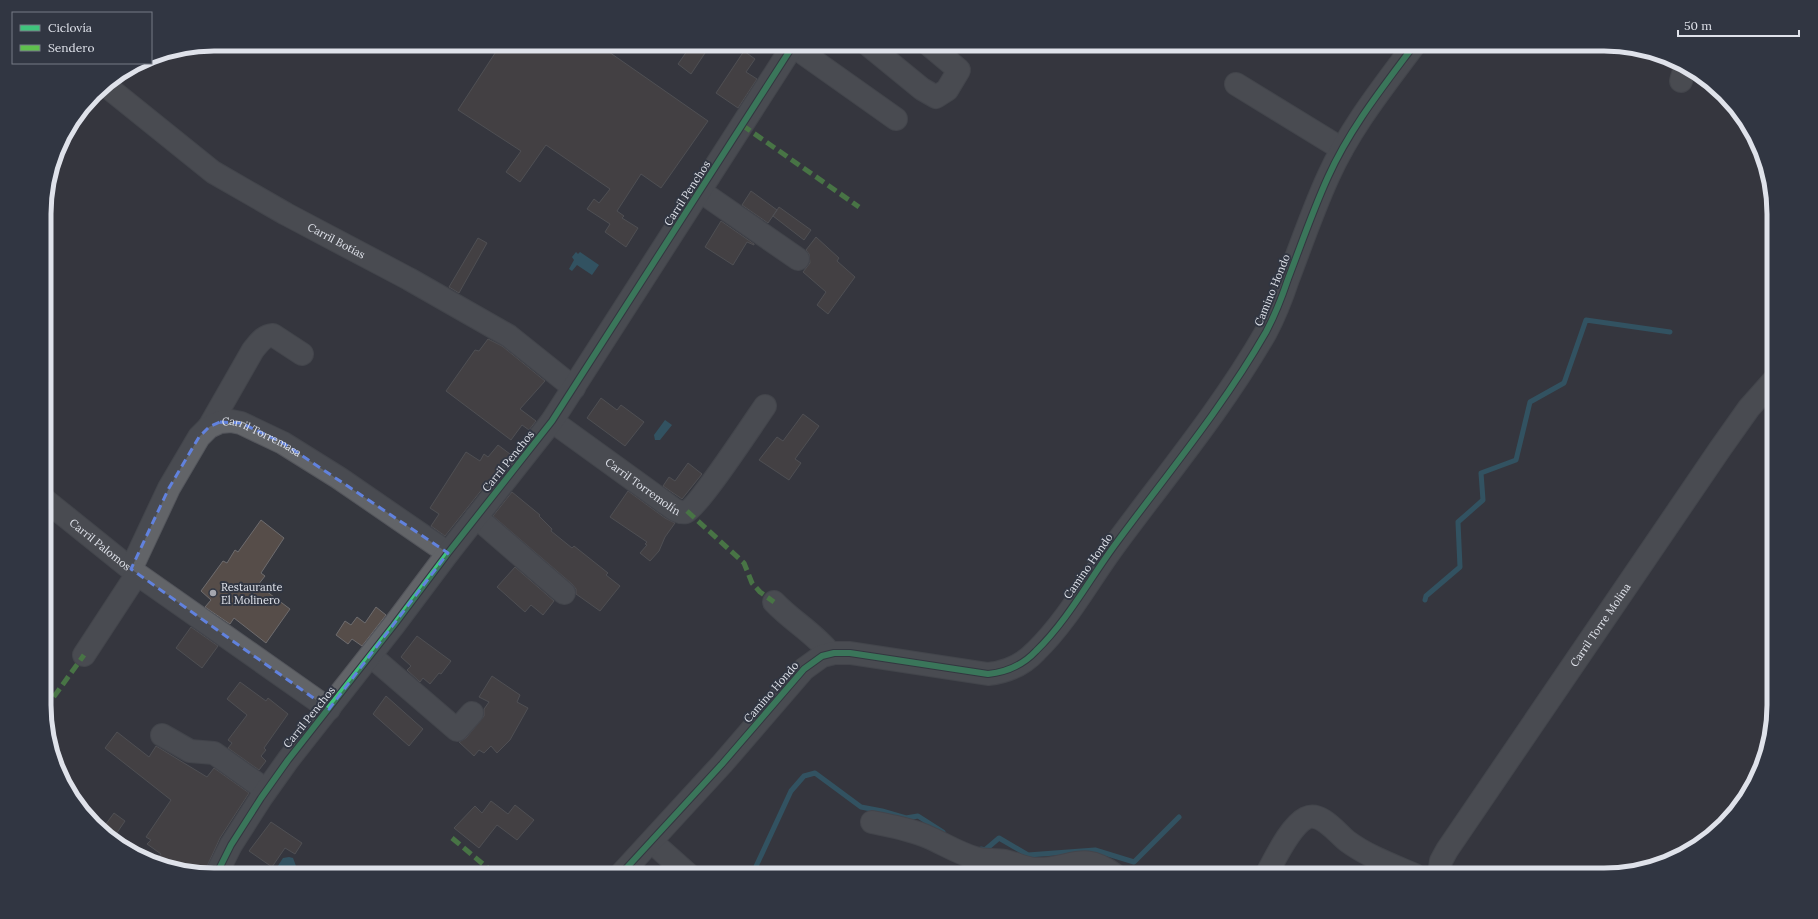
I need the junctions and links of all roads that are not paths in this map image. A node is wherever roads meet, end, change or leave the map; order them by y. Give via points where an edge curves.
1 (789, 51) edge
2 (801, 51) edge
3 (876, 51) edge
4 (937, 51) edge
5 (1410, 51) edge
6 (1236, 84) dead end
7 (111, 89) edge
8 (896, 119) dead end
9 (1342, 149) junction
10 (700, 191) junction
11 (798, 259) dead end
12 (302, 354) dead end
13 (574, 388) junction
14 (1767, 388) edge
15 (765, 406) dead end
16 (552, 421) junction
17 (209, 427) junction
18 (51, 505) edge
19 (476, 517) junction
20 (448, 553) junction
21 (134, 572) junction
22 (564, 593) dead end
23 (774, 602) dead end
24 (830, 654) junction
25 (84, 655) dead end
26 (371, 656) junction
27 (329, 709) junction
28 (472, 713) dead end
29 (162, 735) dead end
30 (266, 790) junction
31 (872, 822) dead end
32 (652, 842) junction
33 (220, 868) edge
34 (627, 868) edge
35 (681, 868) edge
36 (1030, 868) edge
37 (1052, 868) edge
38 (1104, 868) edge
39 (1270, 868) edge
40 (1399, 868) edge
41 (1440, 868) edge

1 - 10 street, Carril Penchos
2 - 8 street
3 - 4 street via 922,89 936,97 947,90 960,70
5 - 9 street, Camino Hondo via 1374,99
6 - 9 street
7 - 13 street, Carril Botías via 213,172 509,336
9 - 24 street, Camino Hondo via 1325,185 1274,317 1240,375 1168,476 1116,543 1052,635 1035,652 1024,662 1006,671 988,674 858,654
10 - 11 street
10 - 13 street, Carril Penchos
12 - 17 street via 273,335 267,335 253,350
13 - 16 street, Carril Penchos
14 - 41 street, Carril Torre Molina via 1749,408 1620,595 1447,850
15 - 16 street, Carril Torremolín via 694,505 684,512 664,502
16 - 19 street, Carril Penchos
17 - 20 street, Carril Torremasa via 220,422 241,423 283,443
17 - 21 street, Carril Torremasa via 200,437 169,488
18 - 21 street, Carril Palomos
19 - 20 street, Carril Penchos
19 - 22 street
20 - 26 street, Carril Penchos
21 - 25 street, Carril Torremasa
21 - 27 street, Carril Palomos
23 - 24 street via 817,638
24 - 32 street, Camino Hondo via 813,661 804,669
26 - 27 street, Carril Penchos
26 - 28 street via 457,730
27 - 30 street, Carril Penchos
29 - 30 street via 190,751 214,753
30 - 33 street, Carril Penchos
31 - 36 street via 908,830 984,860 1006,861
32 - 34 street, Camino Hondo
32 - 35 street
37 - 38 street via 1088,861
39 - 40 street via 1294,829 1306,818 1312,817 1328,824 1346,841

